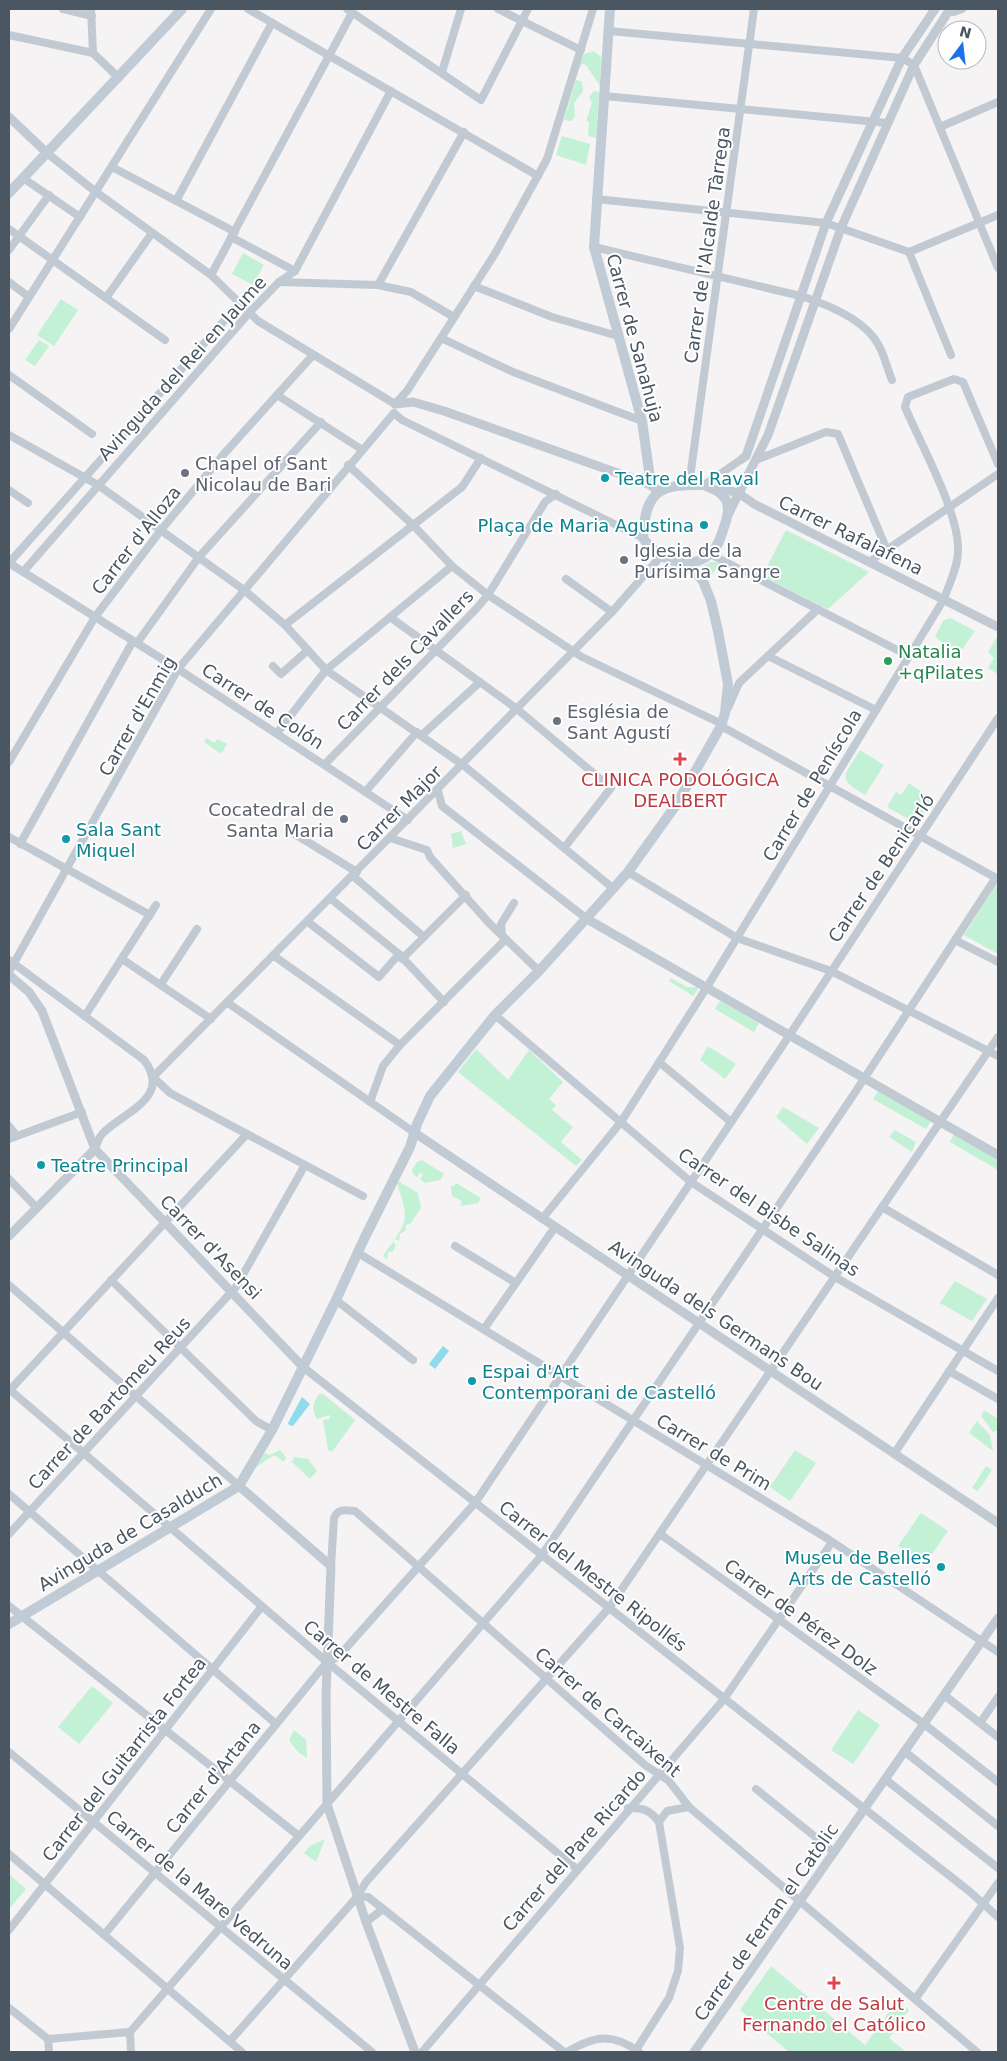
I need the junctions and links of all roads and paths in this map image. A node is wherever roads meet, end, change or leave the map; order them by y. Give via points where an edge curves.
1 (63, 9) edge
2 (182, 9) edge
3 (211, 9) edge
4 (248, 9) edge
5 (461, 9) edge
6 (498, 9) edge
7 (528, 9) edge
8 (593, 9) edge
9 (610, 9) edge
10 (754, 9) edge
11 (935, 9) edge
12 (962, 9) edge
13 (949, 10) edge
14 (350, 11) edge
15 (92, 12) edge
16 (524, 21) junction
17 (272, 23) junction
18 (609, 32) junction
19 (9, 35) edge
20 (750, 43) junction
21 (581, 50) junction
22 (93, 53) junction
23 (329, 55) junction
24 (902, 58) junction
25 (914, 66) junction
26 (442, 72) junction
27 (119, 78) junction
28 (391, 90) junction
29 (604, 96) junction
30 (998, 102) edge
31 (741, 109) junction
32 (9, 117) edge
33 (872, 121) junction
34 (887, 123) junction
35 (940, 127) junction
36 (464, 132) junction
37 (47, 153) junction
38 (112, 167) junction
39 (538, 176) junction
40 (23, 178) junction
41 (96, 192) junction
42 (9, 193) edge
43 (49, 195) junction
44 (596, 199) junction
45 (176, 201) junction
46 (727, 213) junction
47 (998, 215) edge
48 (80, 217) junction
49 (826, 223) junction
50 (980, 223) junction
51 (840, 228) junction
52 (9, 229) edge
53 (152, 233) junction
54 (233, 234) junction
55 (19, 236) junction
56 (594, 247) junction
57 (9, 250) edge
58 (909, 252) junction
59 (53, 260) junction
60 (998, 268) edge
61 (295, 271) junction
62 (211, 275) junction
63 (718, 276) junction
64 (9, 282) edge
65 (279, 282) junction
66 (378, 285) junction
67 (474, 286) junction
68 (801, 296) junction
69 (29, 297) junction
70 (106, 298) junction
71 (815, 301) junction
72 (240, 303) junction
73 (249, 313) junction
74 (454, 318) junction
75 (9, 329) edge
76 (618, 336) junction
77 (441, 338) junction
78 (165, 340) dead end
79 (313, 355) junction
80 (951, 355) dead end
81 (9, 375) edge
82 (892, 380) dead end
83 (277, 394) junction
84 (394, 408) junction
85 (642, 421) junction
86 (321, 422) junction
87 (92, 434) dead end
88 (9, 435) edge
89 (361, 449) junction
90 (482, 458) junction
91 (742, 459) joint
92 (756, 460) junction
93 (998, 464) edge
94 (348, 465) junction
95 (998, 474) edge
96 (85, 478) junction
97 (98, 484) junction
98 (690, 485) junction
99 (704, 486) junction
100 (655, 488) junction
101 (9, 490) edge
102 (718, 490) junction
103 (739, 493) junction
104 (556, 494) junction
105 (28, 503) dead end
106 (949, 508) junction
107 (728, 516) junction
108 (414, 526) junction
109 (161, 530) junction
110 (644, 538) junction
111 (30, 539) junction
112 (40, 550) junction
113 (887, 550) junction
114 (710, 554) junction
115 (661, 556) junction
116 (199, 557) junction
117 (869, 562) junction
118 (9, 563) edge
119 (688, 564) junction
120 (452, 566) junction
121 (23, 572) junction
122 (566, 579) dead end
123 (244, 590) junction
124 (488, 595) junction
125 (944, 599) junction
126 (818, 609) junction
127 (612, 612) junction
128 (95, 617) junction
129 (390, 617) junction
130 (285, 625) junction
131 (998, 627) edge
132 (135, 642) junction
133 (308, 650) junction
134 (435, 650) junction
135 (575, 651) junction
136 (768, 656) junction
137 (909, 656) junction
138 (272, 666) dead end
139 (178, 669) junction
140 (326, 670) junction
141 (480, 682) junction
142 (379, 708) junction
143 (518, 709) junction
144 (876, 710) junction
145 (725, 713) junction
146 (998, 718) edge
147 (722, 725) junction
148 (277, 733) junction
149 (420, 733) junction
150 (9, 762) edge
151 (324, 764) junction
152 (463, 765) junction
153 (829, 786) junction
154 (366, 791) junction
155 (438, 791) junction
156 (408, 820) junction
157 (288, 830) dead end
158 (9, 837) edge
159 (920, 837) junction
160 (390, 838) junction
161 (20, 844) junction
162 (564, 848) junction
163 (66, 869) junction
164 (628, 872) junction
165 (355, 874) junction
166 (997, 879) edge
167 (614, 890) junction
168 (466, 895) junction
169 (331, 899) junction
170 (514, 903) dead end
171 (156, 905) dead end
172 (150, 915) junction
173 (587, 919) junction
174 (308, 922) junction
175 (197, 929) dead end
176 (424, 937) junction
177 (504, 937) junction
178 (737, 938) junction
179 (955, 940) junction
180 (274, 956) junction
181 (400, 957) junction
182 (122, 959) junction
183 (11, 961) edge
184 (998, 962) edge
185 (539, 971) junction
186 (831, 971) junction
187 (9, 974) edge
188 (161, 984) junction
189 (707, 988) junction
190 (444, 1002) junction
191 (228, 1003) junction
192 (908, 1011) junction
193 (495, 1015) junction
194 (85, 1016) junction
195 (211, 1019) junction
196 (789, 1034) junction
197 (998, 1037) edge
198 (400, 1045) junction
199 (989, 1051) junction
200 (998, 1056) edge
201 (660, 1062) junction
202 (154, 1077) junction
203 (864, 1078) junction
204 (370, 1102) junction
205 (82, 1112) junction
206 (940, 1121) junction
207 (621, 1122) junction
208 (732, 1122) junction
209 (9, 1126) edge
210 (415, 1133) junction
211 (247, 1134) junction
212 (12, 1137) edge
213 (95, 1149) junction
214 (998, 1155) edge
215 (305, 1164) junction
216 (9, 1179) edge
217 (691, 1182) junction
218 (363, 1196) dead end
219 (882, 1207) junction
220 (37, 1208) junction
221 (542, 1219) junction
222 (165, 1223) junction
223 (555, 1227) junction
224 (763, 1228) junction
225 (9, 1236) edge
226 (455, 1246) dead end
227 (358, 1253) junction
228 (628, 1275) junction
229 (998, 1275) edge
230 (835, 1277) junction
231 (111, 1280) junction
232 (516, 1283) junction
233 (9, 1285) edge
234 (232, 1292) junction
235 (998, 1298) edge
236 (336, 1300) junction
237 (698, 1323) junction
238 (484, 1329) junction
239 (63, 1332) junction
240 (180, 1348) junction
241 (963, 1350) junction
242 (413, 1360) dead end
243 (303, 1366) junction
244 (949, 1371) junction
245 (998, 1371) edge
246 (771, 1372) junction
247 (560, 1376) junction
248 (9, 1390) edge
249 (136, 1396) junction
250 (998, 1399) edge
251 (633, 1420) junction
252 (272, 1430) junction
253 (83, 1453) junction
254 (894, 1454) junction
255 (706, 1465) junction
256 (239, 1486) junction
257 (9, 1494) edge
258 (475, 1502) junction
259 (29, 1511) junction
260 (998, 1523) edge
261 (170, 1527) junction
262 (9, 1534) edge
263 (660, 1534) junction
264 (832, 1542) junction
265 (542, 1555) junction
266 (331, 1566) junction
267 (418, 1567) junction
268 (99, 1570) junction
269 (9, 1606) edge
270 (262, 1606) junction
271 (609, 1608) junction
272 (22, 1617) junction
273 (998, 1618) edge
274 (779, 1620) junction
275 (9, 1624) edge
276 (483, 1624) junction
277 (982, 1641) junction
278 (998, 1652) edge
279 (327, 1662) junction
280 (213, 1669) junction
281 (547, 1680) junction
282 (944, 1695) junction
283 (998, 1697) edge
284 (724, 1699) junction
285 (399, 1720) junction
286 (980, 1723) junction
287 (276, 1724) junction
288 (924, 1724) junction
289 (166, 1730) junction
290 (998, 1737) edge
291 (904, 1751) junction
292 (9, 1752) edge
293 (463, 1773) junction
294 (658, 1776) junction
295 (885, 1779) junction
296 (230, 1781) junction
297 (998, 1782) edge
298 (756, 1789) dead end
299 (327, 1804) junction
300 (689, 1807) junction
301 (628, 1808) junction
302 (864, 1810) junction
303 (94, 1822) junction
304 (660, 1822) junction
305 (998, 1826) edge
306 (299, 1836) junction
307 (834, 1852) junction
308 (9, 1854) edge
309 (998, 1868) edge
310 (577, 1870) junction
311 (155, 1873) junction
312 (998, 1884) edge
313 (45, 1885) junction
314 (357, 1897) junction
315 (801, 1901) junction
316 (984, 1904) junction
317 (383, 1909) junction
318 (998, 1918) edge
319 (366, 1922) junction
320 (220, 1927) junction
321 (9, 1930) edge
322 (104, 1935) junction
323 (284, 1980) junction
324 (479, 1985) junction
325 (167, 1989) junction
326 (916, 1998) junction
327 (9, 2008) edge
328 (130, 2032) junction
329 (48, 2040) junction
330 (230, 2042) junction
331 (637, 2051) edge
332 (49, 2052) edge
333 (131, 2052) edge
334 (242, 2052) edge
335 (372, 2052) edge
336 (415, 2052) edge
337 (422, 2052) edge
338 (566, 2052) edge
339 (694, 2052) edge
340 (977, 2052) edge

1 - 15 street
2 - 27 main road
3 - 38 street
4 - 17 street
5 - 26 street
6 - 16 street
7 - 16 street
8 - 21 street, Carrer d'Enmig
9 - 18 main road, Carrer de Sanahuja
10 - 20 street, Carrer de l'Alcalde Tàrrega
11 - 24 street
12 - 13 street
13 - 25 street
14 - 23 street
14 - 26 street
15 - 22 street
16 - 21 street
16 - 26 street via 481,100
17 - 23 street
17 - 45 street
18 - 20 street
18 - 29 main road, Carrer de Sanahuja
19 - 22 street
20 - 24 street
20 - 31 street, Carrer de l'Alcalde Tàrrega
21 - 39 street, Carrer d'Enmig via 556,132
22 - 27 street
23 - 28 street
23 - 54 street
24 - 25 street
24 - 33 street
25 - 34 street
25 - 35 street
27 - 37 main road
28 - 36 street
28 - 61 street
29 - 31 street
29 - 44 main road, Carrer de Sanahuja
30 - 35 street
31 - 33 street
31 - 46 street, Carrer de l'Alcalde Tàrrega
32 - 37 street
33 - 34 street
33 - 49 street
34 - 51 street
35 - 50 street
36 - 39 street
36 - 66 street
37 - 40 main road
37 - 41 street
38 - 41 street
38 - 45 street, Avinguda del Rei en Jaume
39 - 67 street, Carrer d'Enmig
40 - 42 main road
40 - 43 street
41 - 48 street
41 - 53 street
43 - 48 street
43 - 55 street
44 - 46 street
44 - 56 main road, Carrer de Sanahuja
45 - 54 street, Avinguda del Rei en Jaume
46 - 49 street
46 - 63 street, Carrer de l'Alcalde Tàrrega
47 - 50 street
48 - 59 street
49 - 51 street
49 - 68 street
50 - 58 street
50 - 60 street
51 - 58 street
51 - 71 street
52 - 55 street
53 - 62 street
53 - 70 street
54 - 61 street, Avinguda del Rei en Jaume
54 - 62 street
55 - 57 street
55 - 59 street
56 - 63 street
56 - 76 main road, Carrer de Sanahuja
58 - 80 street
59 - 69 street
59 - 70 street
61 - 65 street, Avinguda del Rei en Jaume
62 - 72 street
63 - 68 street
63 - 98 street, Carrer de l'Alcalde Tàrrega
64 - 69 street
65 - 66 street
65 - 73 street, Avinguda del Rei en Jaume
66 - 74 street via 411,292
67 - 74 street, Carrer d'Enmig
67 - 76 street via 552,317
68 - 71 street
68 - 91 street via 746,456
69 - 75 street
70 - 78 street
71 - 82 street via 855,320 878,343
71 - 92 street
72 - 73 street
72 - 96 street, Avinguda del Rei en Jaume
73 - 79 street
73 - 97 street, Avinguda del Rei en Jaume
74 - 77 street, Carrer d'Enmig
76 - 85 main road, Carrer de Sanahuja
77 - 84 street, Carrer d'Enmig
77 - 85 street via 513,372
79 - 83 street, Carrer d'Alloza
79 - 84 street
81 - 87 street
83 - 86 street
83 - 109 street, Carrer d'Alloza
84 - 89 street, Carrer d'Enmig
84 - 90 street via 402,420
84 - 100 street via 413,402 436,409
85 - 100 main road, Carrer de Sanahuja
86 - 89 street
86 - 116 street
88 - 96 street
89 - 94 street, Carrer d'Enmig
90 - 104 street
90 - 108 street via 462,487
91 - 99 street
92 - 103 street
92 - 113 street via 826,432 838,434
93 - 106 street, Carrer de Peníscola via 963,382 954,379 908,397 904,407
94 - 108 street
94 - 123 street, Carrer d'Enmig
95 - 106 street
96 - 97 street, Avinguda del Rei en Jaume
96 - 111 street, Avinguda del Rei en Jaume
97 - 109 street
97 - 112 street, Avinguda del Rei en Jaume
98 - 99 main road
98 - 100 main road
99 - 102 main road
100 - 110 main road via 644,524
101 - 105 street
102 - 103 street, Carrer Rafalafena
102 - 107 main road via 726,501
103 - 107 street
103 - 117 street, Carrer Rafalafena via 754,504
104 - 110 street
104 - 124 street, Carrer dels Cavallers via 545,502
106 - 113 street
106 - 125 street, Carrer de Peníscola via 959,552
107 - 114 main road
108 - 120 street
108 - 130 street
109 - 116 street
109 - 128 street, Carrer d'Alloza
110 - 115 main road
111 - 112 street
111 - 118 street, Avinguda del Rei en Jaume
112 - 121 street, Avinguda del Rei en Jaume
113 - 117 street
114 - 119 main road
114 - 126 street
115 - 119 main road
115 - 127 street, Carrer Major
116 - 123 street
116 - 132 street
117 - 125 street, Carrer Rafalafena
118 - 121 street, Carrer de Colón
119 - 145 main road, Avinguda de Casalduch via 703,581 712,601 728,684
120 - 124 street
120 - 129 street
121 - 128 street, Carrer de Colón
122 - 127 street
123 - 130 street
123 - 139 street, Carrer d'Enmig
124 - 134 street, Carrer dels Cavallers
124 - 135 street
125 - 131 street, Carrer Rafalafena
125 - 137 street, Carrer de Peníscola
126 - 136 street
126 - 137 street
127 - 135 street, Carrer Major
128 - 132 street, Carrer de Colón
128 - 150 street, Carrer d'Alloza
129 - 134 street
129 - 140 street
130 - 133 street
132 - 139 street, Carrer de Colón
132 - 161 street
133 - 138 street via 281,674
133 - 140 street
134 - 141 street
134 - 142 street, Carrer dels Cavallers
135 - 143 street, Carrer Major
135 - 147 street
136 - 144 street
136 - 145 street via 739,684
137 - 144 street, Carrer de Peníscola
139 - 148 street, Carrer de Colón
139 - 163 street, Carrer d'Enmig
140 - 142 street
140 - 148 street
141 - 143 street
141 - 149 street
142 - 149 street
142 - 151 street, Carrer dels Cavallers
143 - 152 street, Carrer Major
143 - 162 street via 611,788
144 - 153 street, Carrer de Peníscola
145 - 147 main road, Avinguda de Casalduch
146 - 159 street, Carrer de Benicarló
147 - 153 street
147 - 164 main road, Avinguda de Casalduch via 676,805
148 - 151 street, Carrer de Colón
149 - 152 street
149 - 154 street
151 - 154 street, Carrer de Colón
152 - 155 street, Carrer Major
152 - 162 street
153 - 159 street
153 - 178 street, Carrer de Peníscola
154 - 156 street, Carrer de Colón
155 - 156 street, Carrer Major
155 - 173 street via 442,806
156 - 160 street, Carrer Major
157 - 165 street
158 - 161 street
159 - 166 street
159 - 186 street, Carrer de Benicarló
160 - 165 street, Carrer Major
160 - 168 street via 428,850 430,857
161 - 163 street
162 - 167 street
163 - 172 street
163 - 183 street, Carrer d'Enmig
164 - 167 main road, Avinguda de Casalduch
164 - 178 street
165 - 169 street, Carrer Major
165 - 176 street
166 - 179 street
167 - 173 main road, Avinguda de Casalduch
168 - 176 street
168 - 177 street
169 - 174 street, Carrer Major
169 - 181 street
170 - 177 street via 501,924
171 - 172 street
172 - 182 street
173 - 185 main road, Avinguda de Casalduch
173 - 189 street
174 - 180 street, Carrer Major
174 - 181 street via 379,977
175 - 188 street
176 - 181 street
177 - 185 street
177 - 190 street
178 - 186 street
178 - 189 street, Carrer de Peníscola
179 - 184 street
179 - 192 street
180 - 191 street, Carrer Major
180 - 198 street
181 - 190 street
182 - 188 street
182 - 194 street
183 - 187 street, Carrer d'Enmig
183 - 194 street
185 - 193 main road, Avinguda de Casalduch
186 - 192 street
186 - 196 street, Carrer de Benicarló
187 - 205 street via 29,992 42,1011
188 - 195 street
189 - 196 street
189 - 201 street, Carrer de Peníscola
190 - 198 street
191 - 195 street, Carrer Major
191 - 204 street
192 - 199 street
192 - 203 street
193 - 207 street, Carrer del Bisbe Salinas
193 - 210 main road, Avinguda de Casalduch via 430,1096
194 - 202 street via 144,1060
195 - 202 street, Carrer Major
196 - 203 street
196 - 208 street, Carrer de Benicarló
197 - 199 street
198 - 204 street via 383,1066
199 - 200 street
199 - 206 street
201 - 207 street, Carrer de Peníscola
201 - 208 street
202 - 211 street via 170,1093
202 - 213 street via 146,1099 102,1134
203 - 206 street
203 - 224 street
204 - 210 street
205 - 212 street
205 - 213 street
206 - 214 street
206 - 219 street
207 - 217 street, Carrer del Bisbe Salinas
207 - 221 street, Carrer de Peníscola
208 - 217 street, Carrer de Benicarló
209 - 212 street
210 - 221 street, Avinguda dels Germans Bou
210 - 227 main road, Avinguda de Casalduch
211 - 215 street
211 - 222 street
213 - 220 street
213 - 222 street, Carrer d'Asensi
215 - 218 street
215 - 234 street, Carrer de Bartomeu Reus
216 - 220 street
217 - 224 street, Carrer del Bisbe Salinas
217 - 228 street, Carrer de Benicarló
219 - 229 street
219 - 230 street
220 - 225 street
221 - 223 street, Avinguda dels Germans Bou
222 - 231 street
222 - 234 street, Carrer d'Asensi
223 - 228 street, Avinguda dels Germans Bou
223 - 232 street
224 - 230 street, Carrer del Bisbe Salinas
224 - 237 street
226 - 232 street
227 - 236 main road, Avinguda de Casalduch
227 - 238 street, Carrer de Prim
228 - 237 street, Avinguda dels Germans Bou
228 - 247 street, Carrer de Benicarló
230 - 241 street, Carrer del Bisbe Salinas
230 - 246 street
231 - 239 street
231 - 240 street
232 - 238 street
233 - 239 street
234 - 240 street, Carrer de Bartomeu Reus
234 - 243 street, Carrer d'Asensi
235 - 241 street
236 - 242 street
236 - 243 main road, Avinguda de Casalduch
237 - 246 street, Avinguda dels Germans Bou
237 - 251 street
238 - 247 street, Carrer de Prim
239 - 248 street
239 - 249 street
240 - 249 street, Carrer de Bartomeu Reus
240 - 252 street via 256,1421
241 - 244 street
241 - 245 street, Carrer del Bisbe Salinas
243 - 252 main road, Avinguda de Casalduch
243 - 258 street, Carrer del Mestre Ripollés
244 - 250 street
244 - 254 street
246 - 254 street, Avinguda dels Germans Bou
246 - 255 street
247 - 251 street, Carrer de Prim
247 - 258 street, Carrer d'Artana
248 - 253 street, Carrer de Mestre Falla
249 - 253 street, Carrer de Bartomeu Reus
249 - 256 street
251 - 255 street, Carrer de Prim
251 - 265 street
252 - 256 main road, Avinguda de Casalduch
253 - 259 street, Carrer de Bartomeu Reus
253 - 261 street, Carrer de Mestre Falla
254 - 260 street, Avinguda dels Germans Bou
255 - 263 street
255 - 264 street, Carrer de Prim
256 - 261 main road, Avinguda de Casalduch
256 - 266 street
257 - 259 street
258 - 265 street, Carrer del Mestre Ripollés
258 - 267 street, Carrer d'Artana
259 - 262 street, Carrer de Bartomeu Reus
259 - 268 street
261 - 268 main road, Avinguda de Casalduch
261 - 270 street, Carrer de Mestre Falla
263 - 271 street
263 - 274 street, Carrer de Pérez Dolz
264 - 274 street, Carrer del Pare Ricardo
264 - 277 street, Carrer de Prim
265 - 271 street, Carrer del Mestre Ripollés
265 - 276 street
266 - 267 street, Carrer de Carcaixent via 336,1513 343,1510 355,1511
266 - 279 street
267 - 276 street, Carrer de Carcaixent
267 - 279 street, Carrer d'Artana via 338,1657
268 - 272 main road, Avinguda de Casalduch
268 - 280 street
269 - 272 street
270 - 279 street, Carrer de Mestre Falla
270 - 280 street, Carrer del Guitarrista Fortea
271 - 281 street
271 - 284 street, Carrer del Mestre Ripollés
272 - 275 main road, Avinguda de Casalduch
272 - 289 street
273 - 277 street, Carrer de Ferran el Catòlic
274 - 284 street, Carrer del Pare Ricardo
274 - 288 street, Carrer de Pérez Dolz
276 - 281 street, Carrer de Carcaixent
276 - 285 street
277 - 278 street, Carrer de Prim
277 - 282 street, Carrer de Ferran el Catòlic
279 - 285 street, Carrer de Mestre Falla
279 - 287 street, Carrer d'Artana
279 - 299 street
280 - 287 street
280 - 289 street, Carrer del Guitarrista Fortea
281 - 293 street
281 - 294 street, Carrer de Carcaixent
282 - 286 street
282 - 288 street, Carrer de Ferran el Catòlic
283 - 286 street
284 - 294 street, Carrer del Pare Ricardo
284 - 302 street, Carrer del Mestre Ripollés
285 - 293 street, Carrer de Mestre Falla
285 - 299 street
286 - 290 street
287 - 296 street, Carrer d'Artana
288 - 291 street, Carrer de Ferran el Catòlic
288 - 297 street, Carrer de Pérez Dolz
289 - 296 street
289 - 303 street, Carrer del Guitarrista Fortea
291 - 295 street, Carrer de Ferran el Catòlic
291 - 305 street
292 - 303 street, Carrer de la Mare Vedruna
293 - 310 street, Carrer de Mestre Falla
293 - 314 street via 366,1882
294 - 300 street, Carrer de Carcaixent via 669,1781
294 - 301 street, Carrer del Pare Ricardo
295 - 302 street, Carrer de Ferran el Catòlic
295 - 309 street
296 - 306 street
296 - 311 street, Carrer d'Artana
298 - 307 street
299 - 306 street
299 - 314 street
300 - 304 street via 667,1811
300 - 315 street, Carrer de Carcaixent
301 - 304 street via 643,1808 652,1812
301 - 310 street, Carrer del Pare Ricardo
302 - 307 street, Carrer de Ferran el Catòlic
302 - 316 street, Carrer del Mestre Ripollés
303 - 311 street, Carrer de la Mare Vedruna
303 - 313 street, Carrer del Guitarrista Fortea
304 - 331 street via 680,1948 678,1971 669,1998
306 - 320 street
307 - 315 street, Carrer de Ferran el Catòlic
308 - 313 street
310 - 324 street, Carrer del Pare Ricardo
311 - 320 street, Carrer de la Mare Vedruna
311 - 322 street, Carrer d'Artana
312 - 316 street
313 - 321 street, Carrer del Guitarrista Fortea
313 - 322 street
314 - 317 street via 368,1897
314 - 319 street
314 - 323 street
315 - 326 street, Carrer de Carcaixent
315 - 339 street, Carrer de Ferran el Catòlic
316 - 318 street, Carrer del Mestre Ripollés
316 - 326 street
317 - 319 street
317 - 324 street
319 - 336 street
320 - 323 street, Carrer de la Mare Vedruna
320 - 325 street
322 - 325 street
323 - 330 street
323 - 335 street, Carrer de la Mare Vedruna
324 - 337 street, Carrer del Pare Ricardo
324 - 338 street
325 - 328 street
325 - 330 street
326 - 340 street, Carrer de Carcaixent
327 - 329 street
328 - 329 street
328 - 333 street
329 - 332 street
330 - 334 street
331 - 338 street via 611,2038 588,2040

